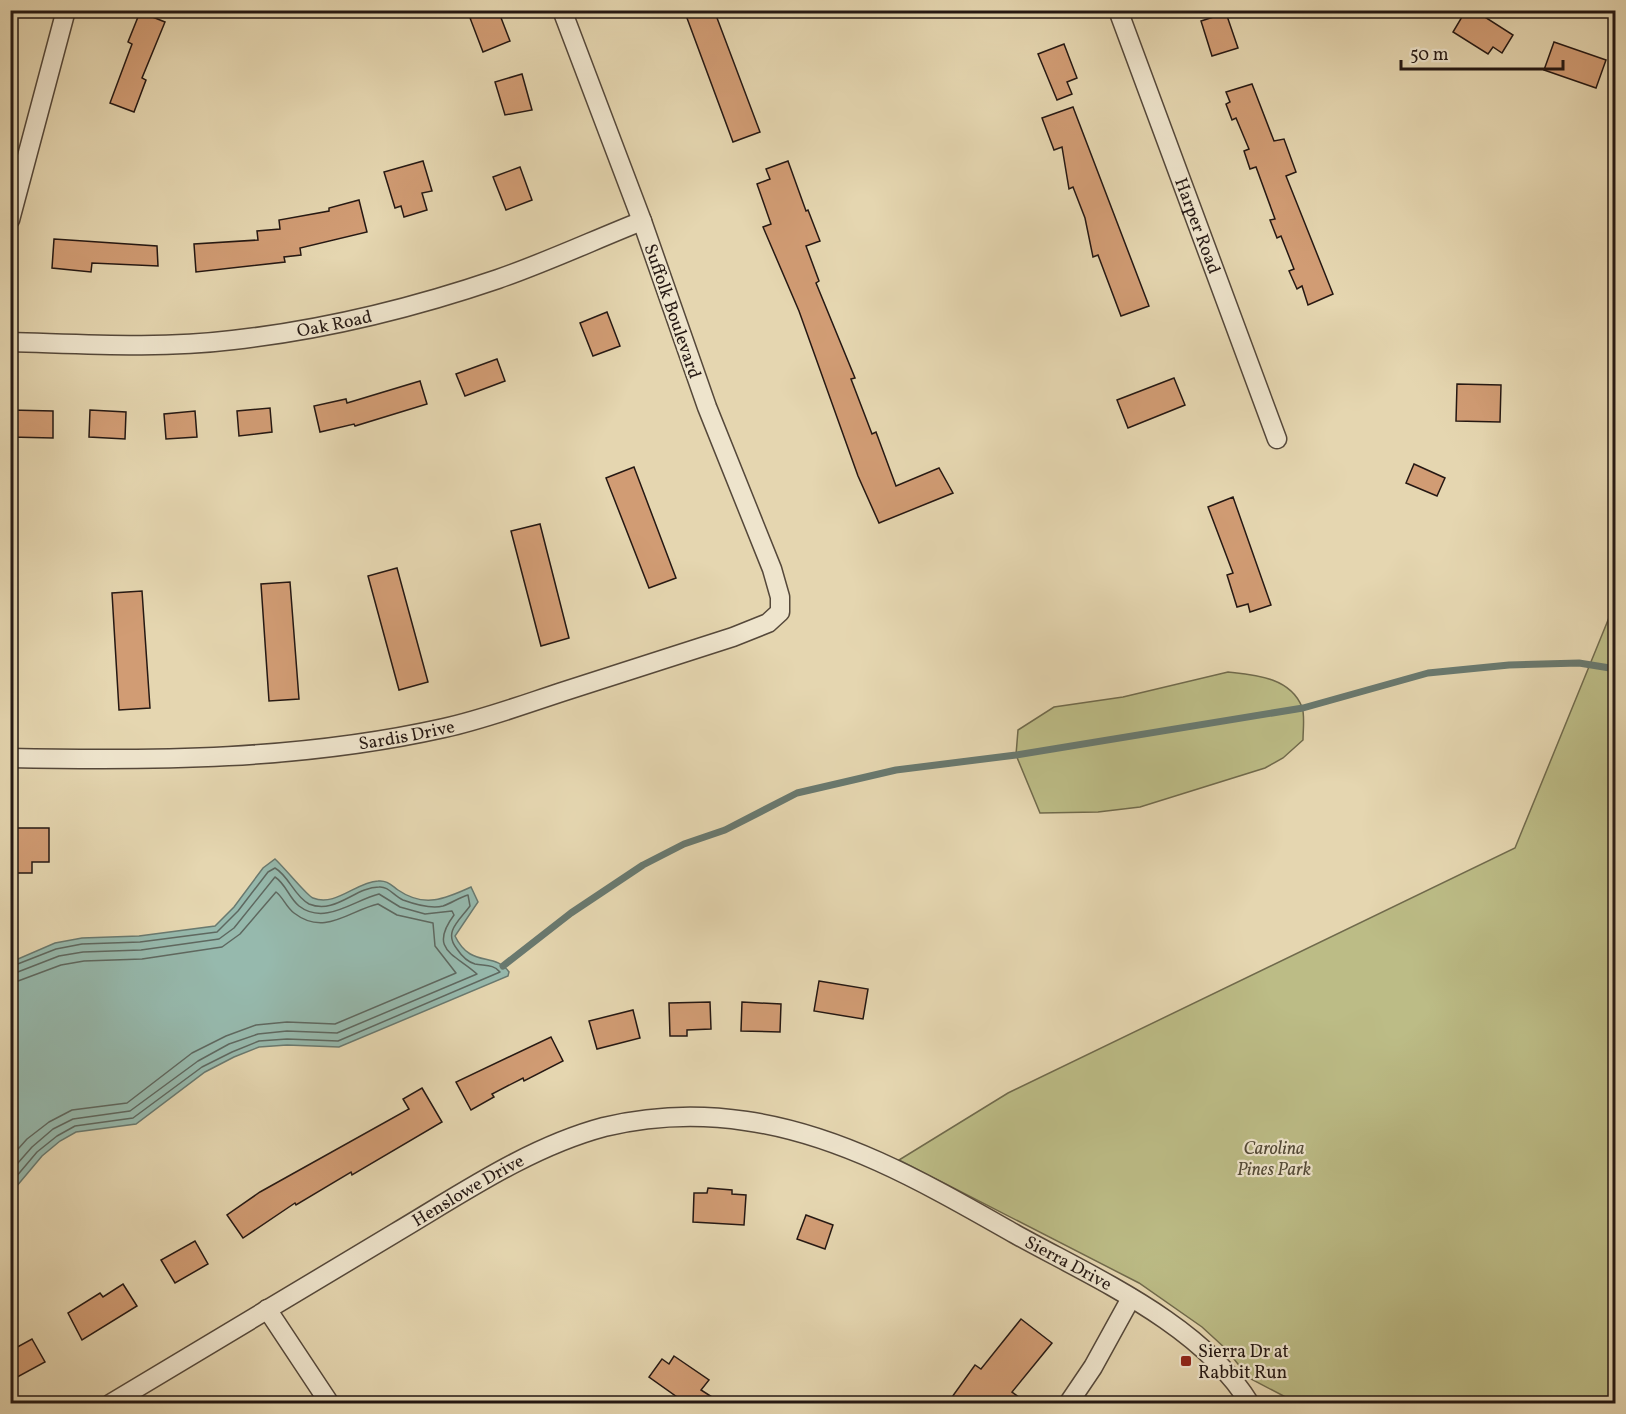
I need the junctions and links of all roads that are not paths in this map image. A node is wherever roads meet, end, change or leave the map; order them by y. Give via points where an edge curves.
1 (66, 10) edge
2 (562, 10) edge
3 (1118, 10) edge
4 (10, 220) edge
5 (642, 221) junction
6 (10, 342) edge
7 (1277, 439) dead end
8 (780, 612) joint
9 (10, 758) edge
10 (864, 1155) joint
11 (1131, 1298) junction
12 (267, 1309) junction
13 (110, 1404) edge
14 (330, 1404) edge
15 (1068, 1404) edge
16 (1250, 1404) edge

1 - 4 street
2 - 5 street, Suffolk Boulevard
3 - 7 street, Harper Road
5 - 6 street, Oak Road via 499,279 357,320 297,332 231,341 125,345
5 - 8 street, Suffolk Boulevard via 711,417 772,569
8 - 9 street, Sardis Drive via 768,623 733,637 493,715 389,739 254,756
10 - 11 street, Sierra Drive via 915,1178
10 - 12 street, Henslowe Drive via 820,1139 743,1120 642,1119 602,1128 494,1174
11 - 15 street via 1094,1367
11 - 16 street, Sierra Drive via 1178,1329 1218,1363
12 - 13 street, Henslowe Drive
12 - 14 street

